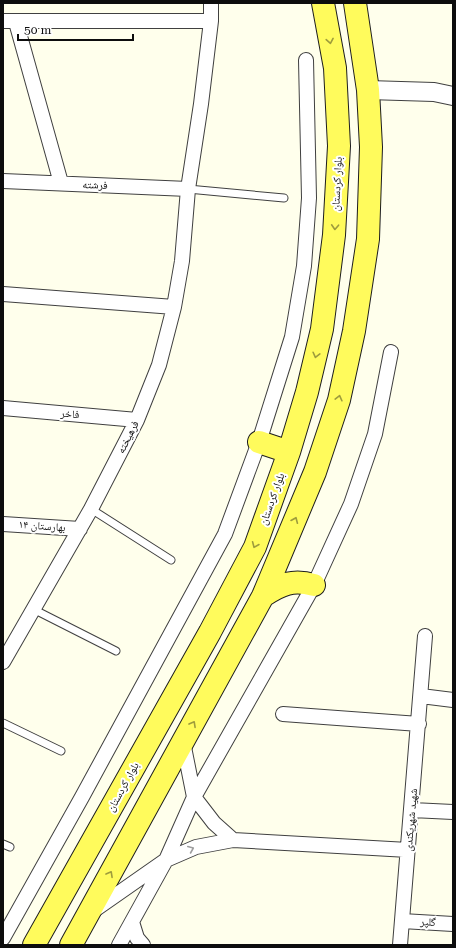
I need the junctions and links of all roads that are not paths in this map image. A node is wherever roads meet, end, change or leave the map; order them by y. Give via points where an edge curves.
1 (211, 3) edge
2 (323, 3) edge
3 (355, 3) edge
4 (9, 21) edge
5 (211, 21) junction
6 (306, 60) dead end
7 (368, 90) junction
8 (453, 96) edge
9 (3, 181) edge
10 (62, 184) junction
11 (188, 189) junction
12 (284, 198) dead end
13 (3, 294) edge
14 (174, 307) junction
15 (391, 352) dead end
16 (3, 408) edge
17 (138, 420) junction
18 (259, 442) junction
19 (289, 452) junction
20 (91, 509) junction
21 (3, 524) edge
22 (80, 529) junction
23 (171, 560) dead end
24 (314, 585) junction
25 (263, 596) junction
26 (33, 609) junction
27 (425, 636) dead end
28 (7, 647) edge
29 (116, 651) dead end
30 (3, 662) edge
31 (422, 696) junction
32 (453, 700) edge
33 (283, 714) dead end
34 (3, 723) edge
35 (419, 724) junction
36 (183, 742) junction
37 (61, 751) dead end
38 (194, 797) junction
39 (412, 810) junction
40 (453, 812) edge
41 (234, 840) junction
42 (408, 850) junction
43 (166, 860) junction
44 (88, 915) junction
45 (402, 921) junction
46 (132, 922) junction
47 (453, 924) edge
48 (3, 938) edge
49 (34, 945) edge
50 (71, 945) edge
51 (119, 945) edge
52 (143, 945) edge
53 (400, 945) edge

1 - 5 street, فرهیخته
2 -> 19 main road, بلوار کردستان via 335,68 338,138 334,235 322,329
3 - 7 main road
4 - 5 street
4 - 10 street
5 - 11 street, فرهیخته
6 - 18 street via 309,198 304,266 292,337
7 - 8 street via 434,92
25 -> 7 main road via 315,472 339,400 354,331 368,239 371,147
9 - 10 street, فرشته
10 - 11 street, فرشته
11 - 12 lane
11 - 14 street, فرهیخته via 182,261
13 - 14 street
14 - 17 street, فرهیخته via 159,365
15 - 24 street via 375,434 350,504
16 - 17 street, فاخر
17 - 20 street, فرهیخته
18 - 19 main road
18 - 48 street via 225,534
19 -> 49 main road, بلوار کردستان via 255,547
20 - 22 street, فرهیخته
20 - 23 lane
21 - 22 street, بهارستان ۱۴
22 - 26 street, فرهیخته
24 - 25 main road via 290,582
24 - 38 street
36 -> 25 main road
26 - 28 street, فرهیخته
26 - 29 lane
27 - 31 street, شهید شهریکندی
28 - 30 street, فرهیخته
31 - 32 street
31 - 35 street, شهید شهریکندی
33 - 35 street
34 - 37 lane
35 - 39 street, شهید شهریکندی
36 - 38 street
44 -> 36 main road
38 - 41 street via 214,823
38 - 43 street
39 - 40 street
39 - 42 street, شهید شهریکندی
41 - 42 street
43 -> 41 street via 196,846
42 - 45 street, شهید شهریکندی
43 - 44 street
43 - 46 street
44 - 50 main road
45 - 47 street, گلپر
45 - 53 street, شهید شهریکندی
46 - 51 street
46 - 52 street via 137,938

